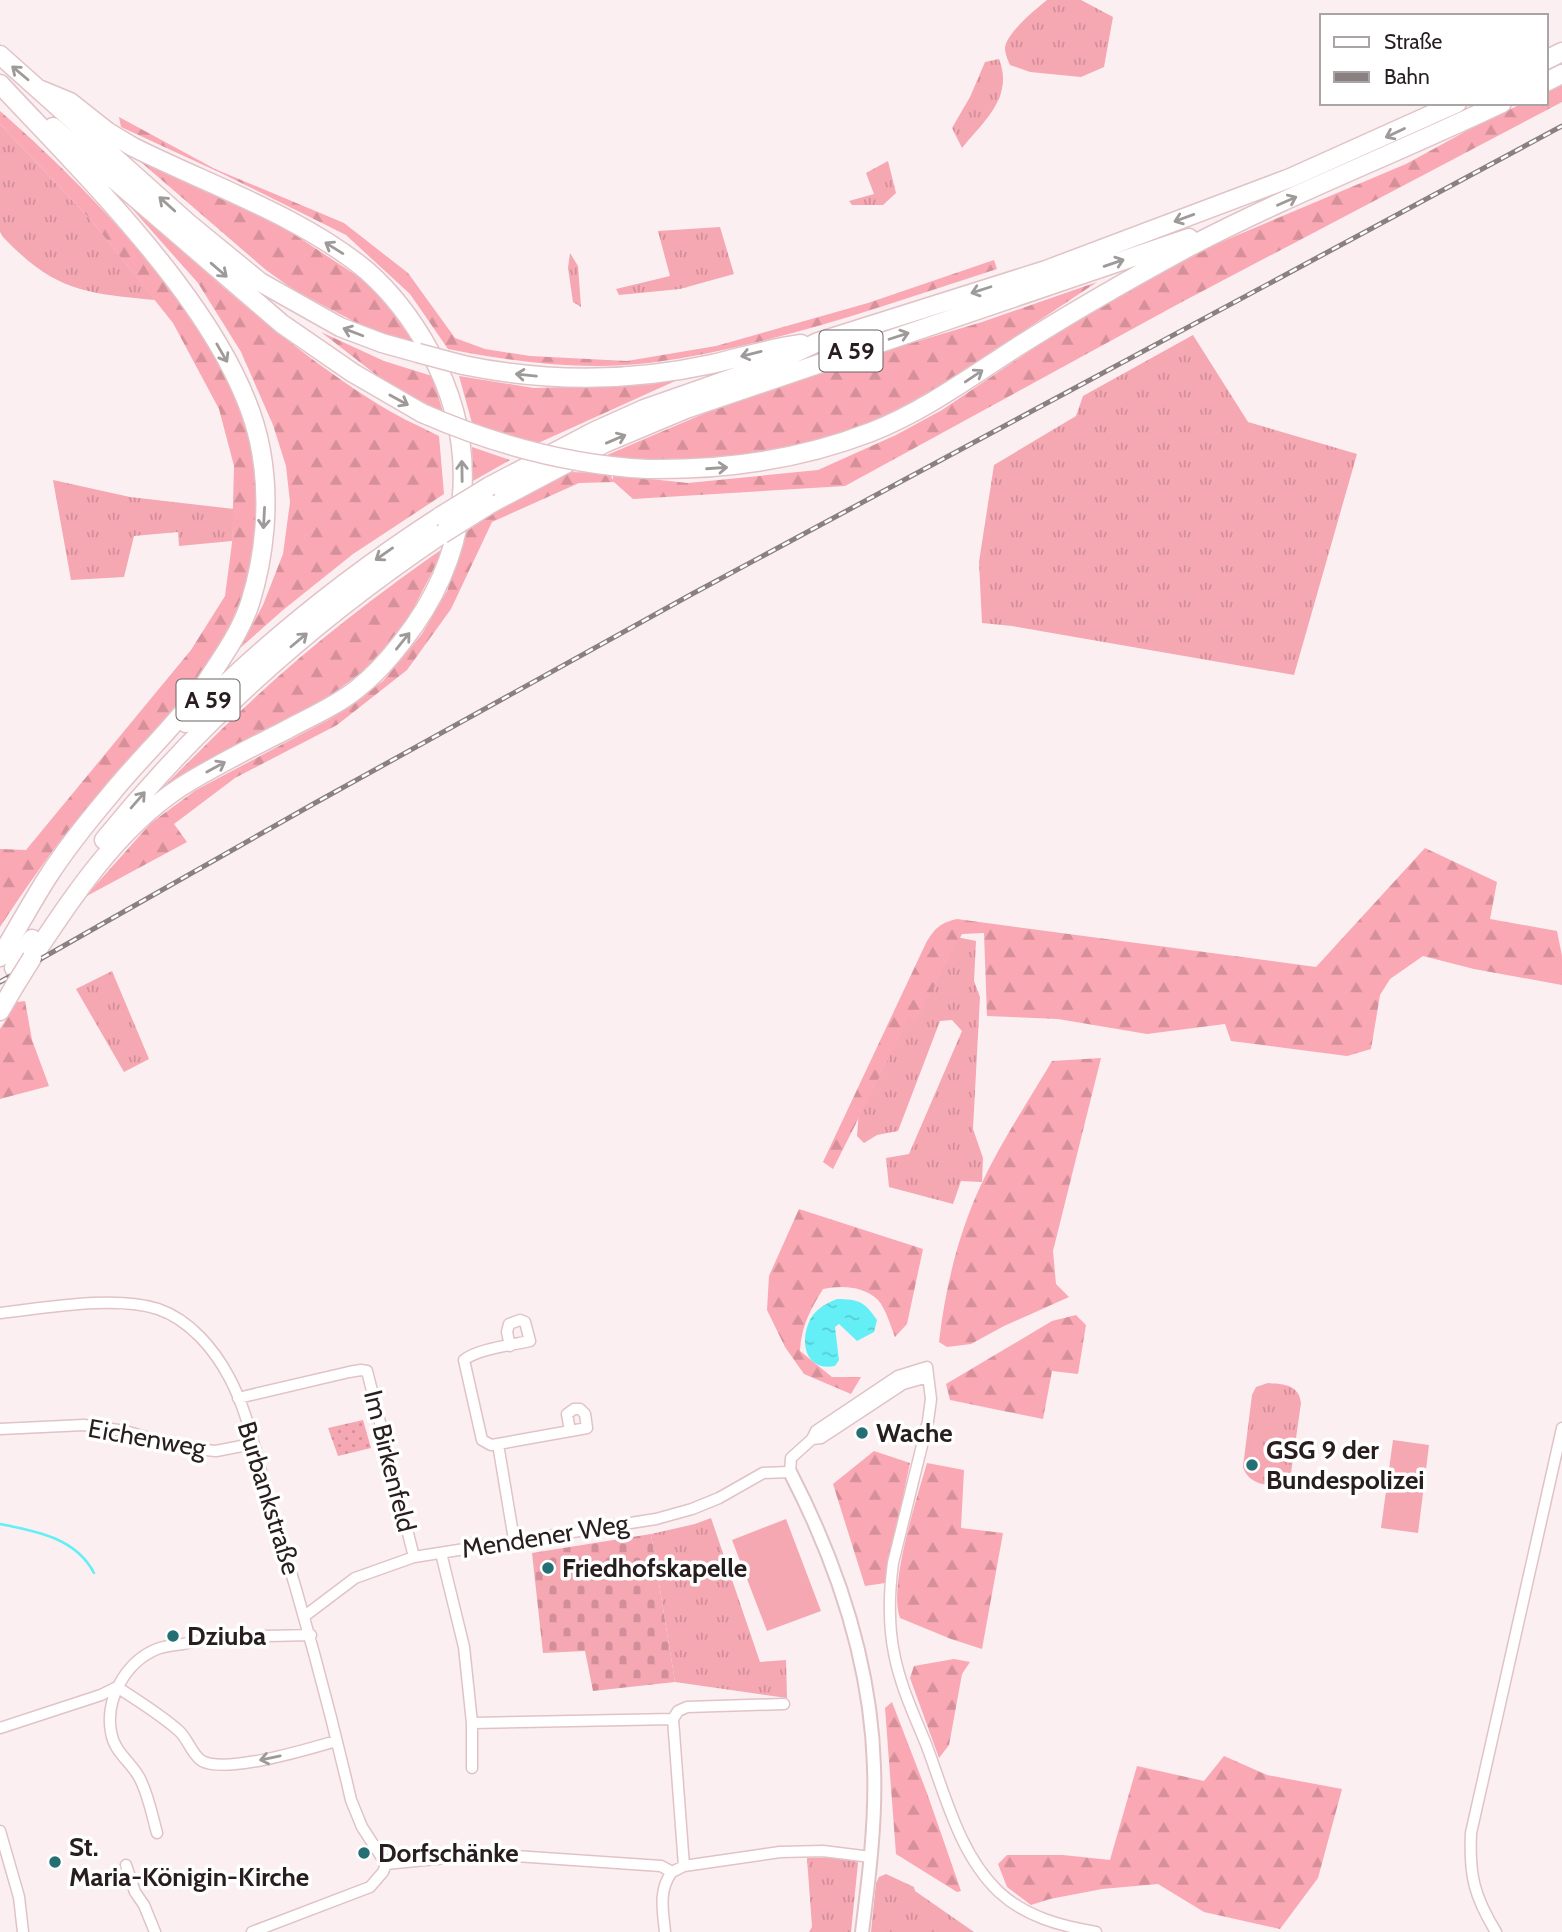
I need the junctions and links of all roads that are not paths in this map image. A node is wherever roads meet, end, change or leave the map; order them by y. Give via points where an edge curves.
1 (0, 55) edge
2 (0, 83) edge
3 (41, 90) junction
4 (1453, 105) edge
5 (1498, 105) edge
6 (1224, 229) junction
7 (818, 342) junction
8 (490, 495) junction
9 (442, 525) junction
10 (43, 931) junction
11 (21, 944) junction
12 (7, 962) edge
13 (7, 989) edge
14 (0, 1011) edge
15 (0, 1313) edge
16 (510, 1346) dead end
17 (238, 1398) junction
18 (1562, 1428) edge
19 (0, 1429) edge
20 (570, 1431) dead end
21 (252, 1444) junction
22 (498, 1444) junction
23 (790, 1472) junction
24 (514, 1541) junction
25 (441, 1553) junction
26 (414, 1557) junction
27 (306, 1615) junction
28 (311, 1635) junction
29 (117, 1687) junction
30 (784, 1704) dead end
31 (673, 1719) junction
32 (472, 1723) junction
33 (0, 1728) edge
34 (336, 1741) junction
35 (472, 1768) dead end
36 (0, 1831) edge
37 (157, 1833) dead end
38 (3, 1851) edge
39 (871, 1857) junction
40 (386, 1864) junction
41 (126, 1865) dead end
42 (684, 1866) junction
43 (672, 1872) junction
44 (23, 1932) edge
45 (155, 1932) edge
46 (252, 1932) edge
47 (665, 1932) edge
48 (862, 1932) edge
49 (1096, 1932) edge
50 (1496, 1932) edge

3 -> 1 highway
2 -> 6 highway, bridge via 282,324 353,373 422,413 475,435 596,465 648,470 725,467 775,460 871,432 939,399 1079,308
2 -> 11 highway via 115,209 200,316 242,390 254,424 265,504 257,572 232,641 211,676 49,875
7 -> 3 highway, bridge via 646,375 590,378 532,377 463,365 382,343 340,327 260,282
10 -> 3 highway via 121,838 160,803 190,781 328,708 384,664 440,584 462,509 463,470 454,410 442,374 417,329 368,272 308,231 133,148 70,102
4 -> 7 highway, A 59 via 1265,188 1046,270
6 -> 5 highway, A 59
8 -> 6 highway, A 59 via 685,409
7 - 8 highway, A 59 via 770,365 595,431
8 - 9 highway, A 59, bridge
10 -> 9 highway, A 59 via 85,864 129,810 230,702
9 -> 11 highway, A 59 via 326,597 214,695 112,804
10 - 11 highway
11 - 12 highway, A 59
11 - 13 highway, bridge
12 - 13 highway, A 59
13 - 14 highway
15 - 17 street, Burbankstraße via 119,1303 158,1309 205,1341
16 - 22 street via 464,1360 482,1440 491,1446
17 - 21 street, Burbankstraße
17 - 26 street, Im Birkenfeld via 367,1371
18 - 50 street via 1471,1833 1473,1886
19 - 21 street, Eichenweg via 84,1425 216,1451
20 - 22 street
21 - 27 street, Burbankstraße
22 - 24 street
23 - 24 street, Mendener Weg via 763,1473 719,1498 656,1519
23 - 39 street via 822,1538 857,1644 872,1734
23 - 49 street via 791,1458 816,1431 927,1372 928,1421 891,1573 890,1618 898,1669 962,1839 980,1870 999,1893 1020,1908 1064,1926
24 - 25 street, Mendener Weg
25 - 26 street, Mendener Weg
25 - 32 street via 464,1647
26 - 27 street, Mendener Weg via 355,1578
27 - 28 street, Burbankstraße
28 - 29 street via 206,1639 156,1649
28 - 34 street, Burbankstraße
29 - 33 street
34 -> 29 street via 262,1760 207,1763 167,1720
29 - 37 street via 111,1731 119,1752 140,1777
30 - 31 street via 687,1707
31 - 32 street
31 - 42 street
32 - 35 street
34 - 40 street, Burbankstraße via 351,1800
36 - 38 street
38 - 44 street via 19,1897
39 - 42 street via 780,1852
39 - 48 street
40 - 43 street via 485,1854 662,1866
40 - 46 street via 370,1887
41 - 45 street
42 - 43 street
43 - 47 street via 662,1893

